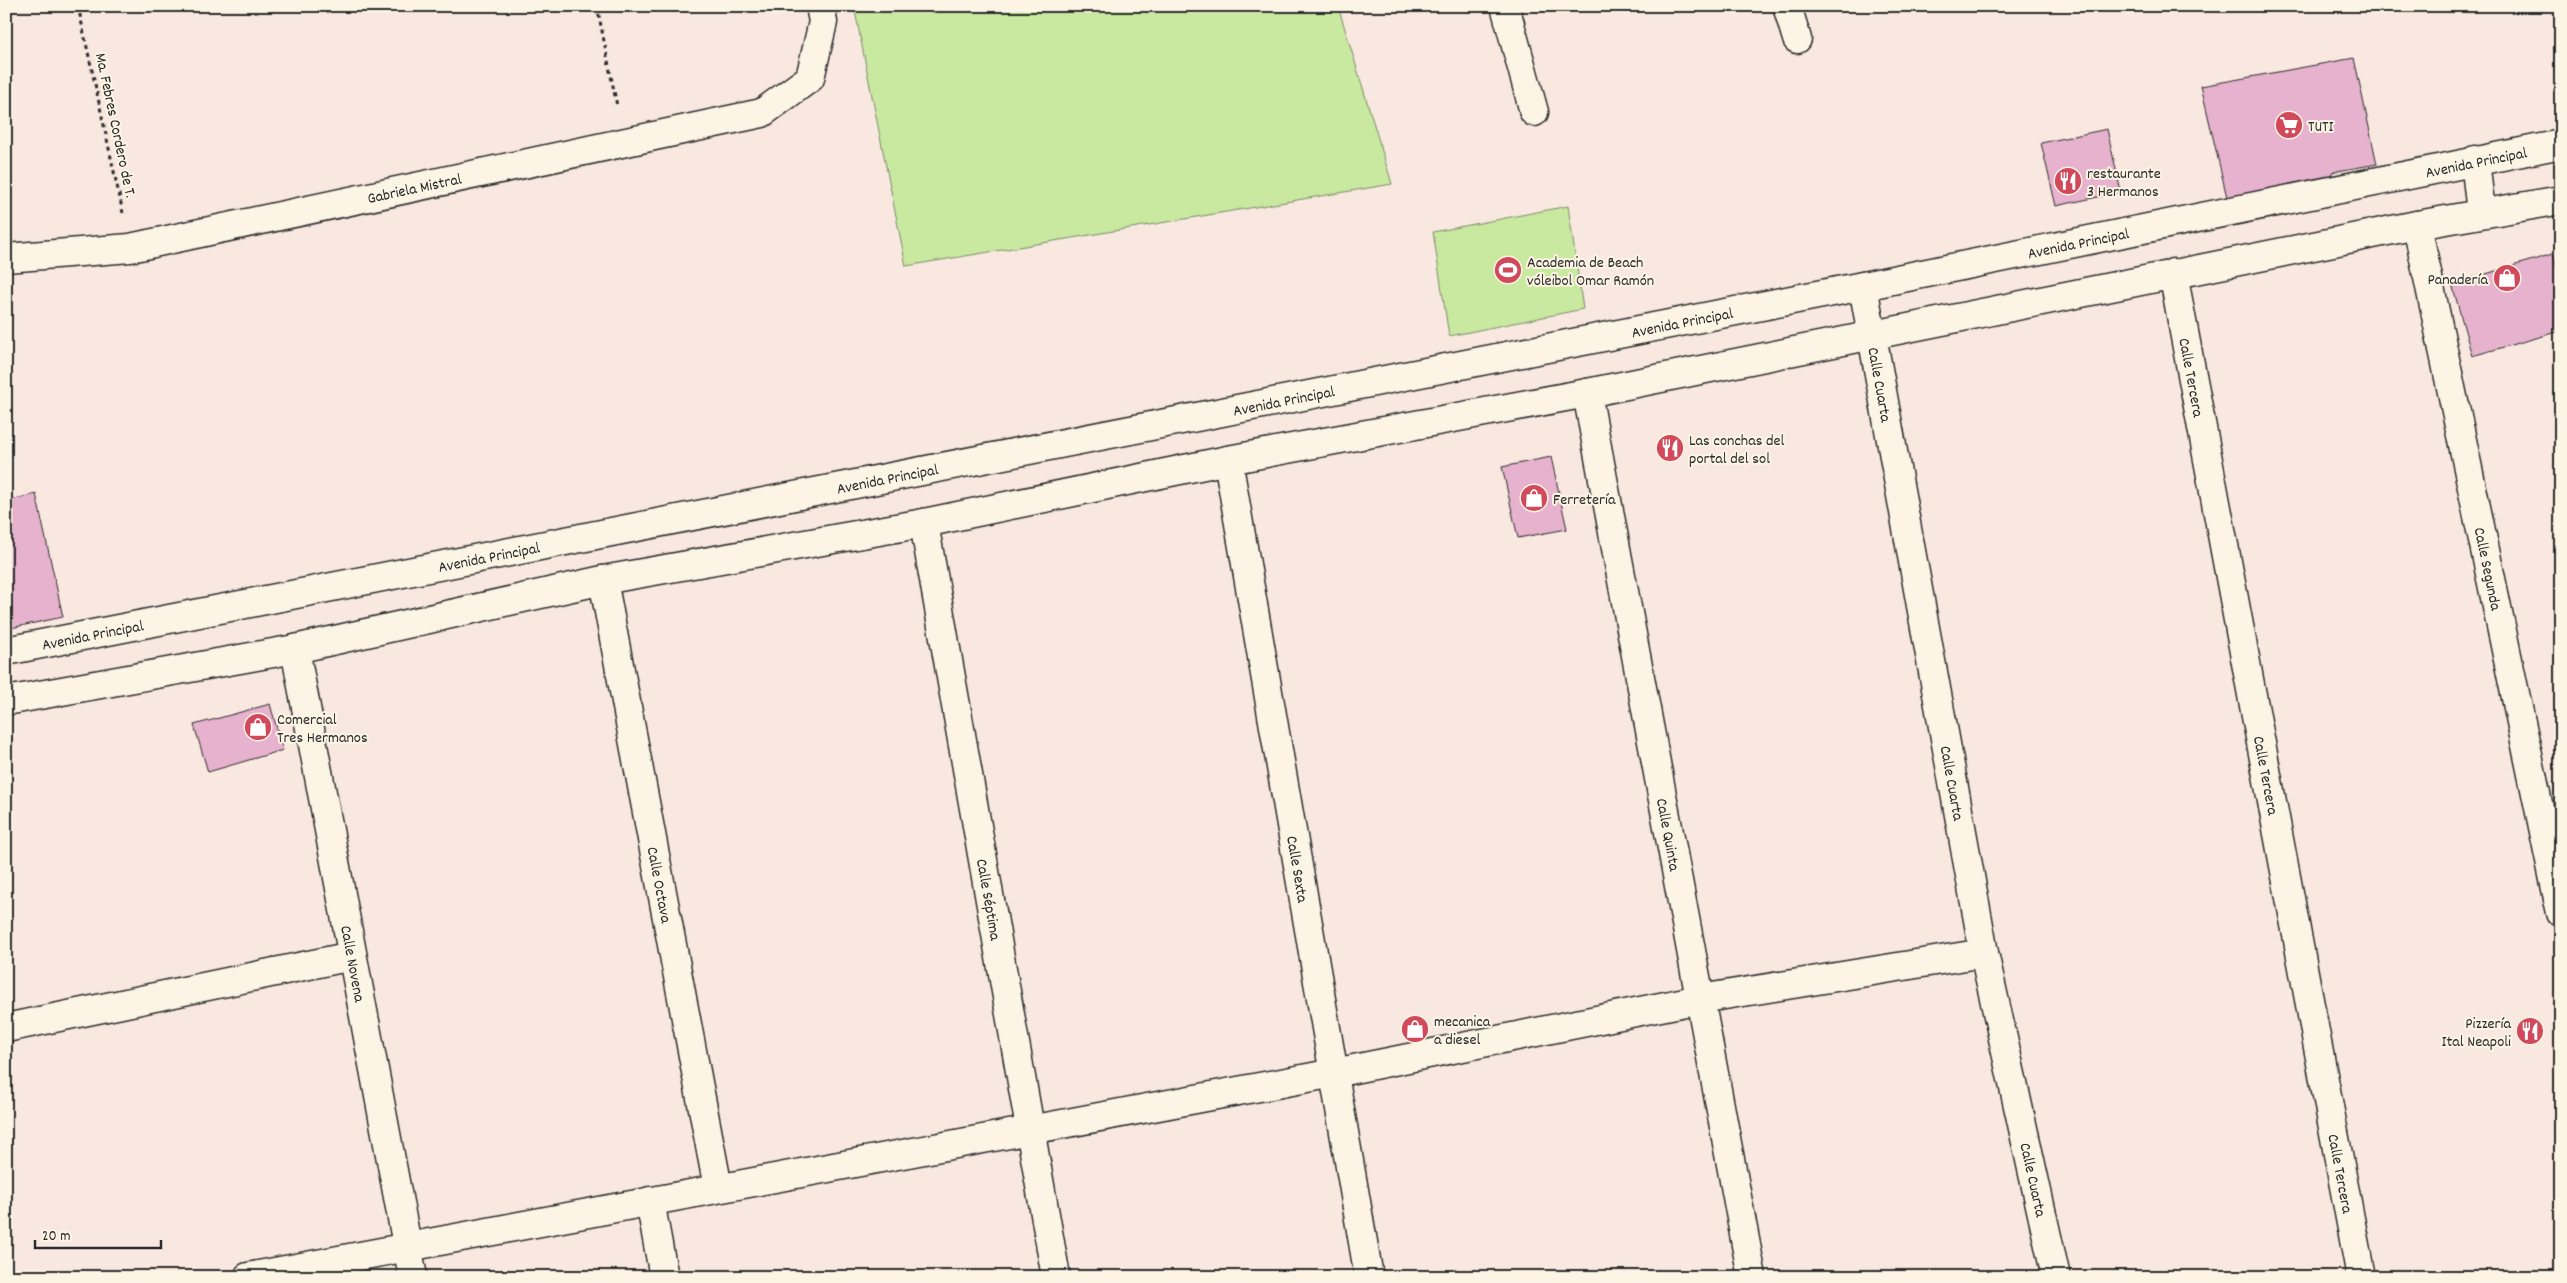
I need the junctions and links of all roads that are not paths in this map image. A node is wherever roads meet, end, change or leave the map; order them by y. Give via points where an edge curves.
1 (820, 6) edge
2 (1505, 6) edge
3 (1787, 6) edge
4 (1797, 38) dead end
5 (1534, 112) dead end
6 (2561, 144) edge
7 (2475, 160) junction
8 (2561, 200) edge
9 (2481, 213) junction
10 (2417, 225) junction
11 (6, 258) edge
12 (2173, 273) junction
13 (1863, 286) junction
14 (1872, 336) junction
15 (1587, 392) junction
16 (1228, 460) junction
17 (924, 523) junction
18 (602, 580) junction
19 (295, 649) junction
20 (6, 651) edge
21 (6, 701) edge
22 (2561, 913) edge
23 (1984, 953) junction
24 (352, 956) junction
25 (1700, 999) junction
26 (6, 1028) edge
27 (1334, 1073) junction
28 (1029, 1130) junction
29 (718, 1188) junction
30 (650, 1201) junction
31 (407, 1247) junction
32 (248, 1277) edge
33 (413, 1277) edge
34 (664, 1277) edge
35 (1056, 1277) edge
36 (1369, 1277) edge
37 (1752, 1277) edge
38 (2056, 1277) edge
39 (2361, 1277) edge

1 - 11 street, Gabriela Mistral via 823,22 810,78 762,113 130,248
2 - 5 street
3 - 4 street
6 - 7 street, Avenida Principal
7 - 9 street
7 - 13 street, Avenida Principal
8 - 9 street
9 - 10 street
10 - 12 street
10 - 22 street, Calle Segunda
12 - 14 street
12 - 39 street, Calle Tercera
13 - 14 street, Calle Cuarta
13 - 20 street, Avenida Principal
14 - 15 street
14 - 23 street, Calle Cuarta
15 - 16 street
15 - 25 street, Calle Quinta
16 - 17 street
16 - 27 street, Calle Sexta
17 - 18 street
17 - 28 street, Calle Séptima
18 - 19 street
18 - 29 street, Calle Octava
19 - 21 street
19 - 24 street, Calle Novena
23 - 25 street
23 - 38 street, Calle Cuarta
24 - 26 street
24 - 31 street, Calle Novena
25 - 27 street
25 - 37 street, Calle Quinta
27 - 28 street
27 - 36 street, Calle Sexta
28 - 29 street
28 - 35 street, Calle Séptima
29 - 30 street
30 - 31 street
30 - 34 street
31 - 32 street
31 - 33 street, Calle Novena

